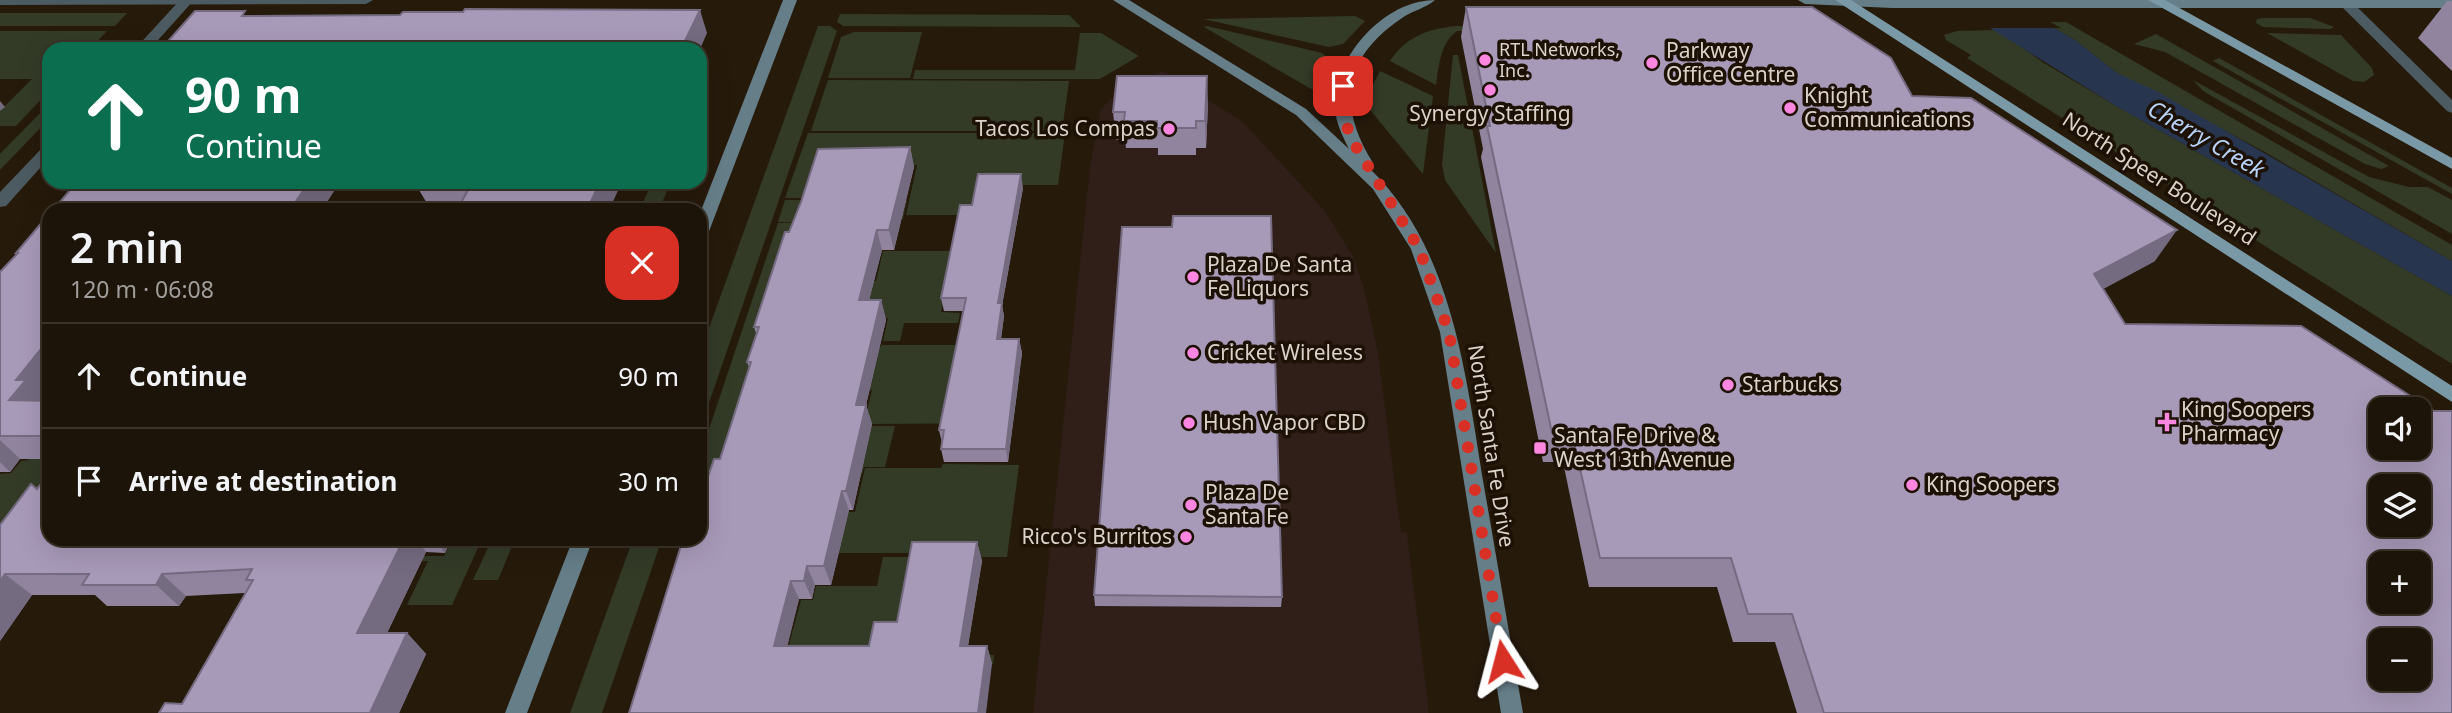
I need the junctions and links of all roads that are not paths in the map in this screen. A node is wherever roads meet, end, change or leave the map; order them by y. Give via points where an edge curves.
1 (366, 0) edge
2 (790, 0) edge
3 (1120, 0) edge
4 (1428, 0) edge
5 (1805, 0) edge
6 (0, 1) edge
7 (187, 1) edge
8 (1844, 1) edge
9 (2159, 2) edge
10 (2344, 2) edge
11 (2452, 4) edge
12 (149, 42) edge
13 (2452, 108) edge
14 (42, 157) edge
15 (2452, 164) edge
16 (1378, 185) junction
17 (0, 202) edge
18 (707, 216) edge
19 (2452, 395) edge
20 (580, 546) edge
21 (516, 713) edge
22 (1512, 713) edge

1 - 7 street
2 - 18 main road
3 - 16 main road, North Santa Fe Drive via 1291,105
4 - 16 main road via 1400,12 1377,32 1343,86 1342,108 1350,137
5 - 8 main road
6 - 7 street
7 - 12 street
8 - 9 main road
8 - 19 main road, North Speer Boulevard
9 - 10 main road
9 - 15 main road
10 - 11 main road
10 - 13 street
14 - 17 street
16 - 22 main road, North Santa Fe Drive via 1419,248 1449,332
20 - 21 main road

